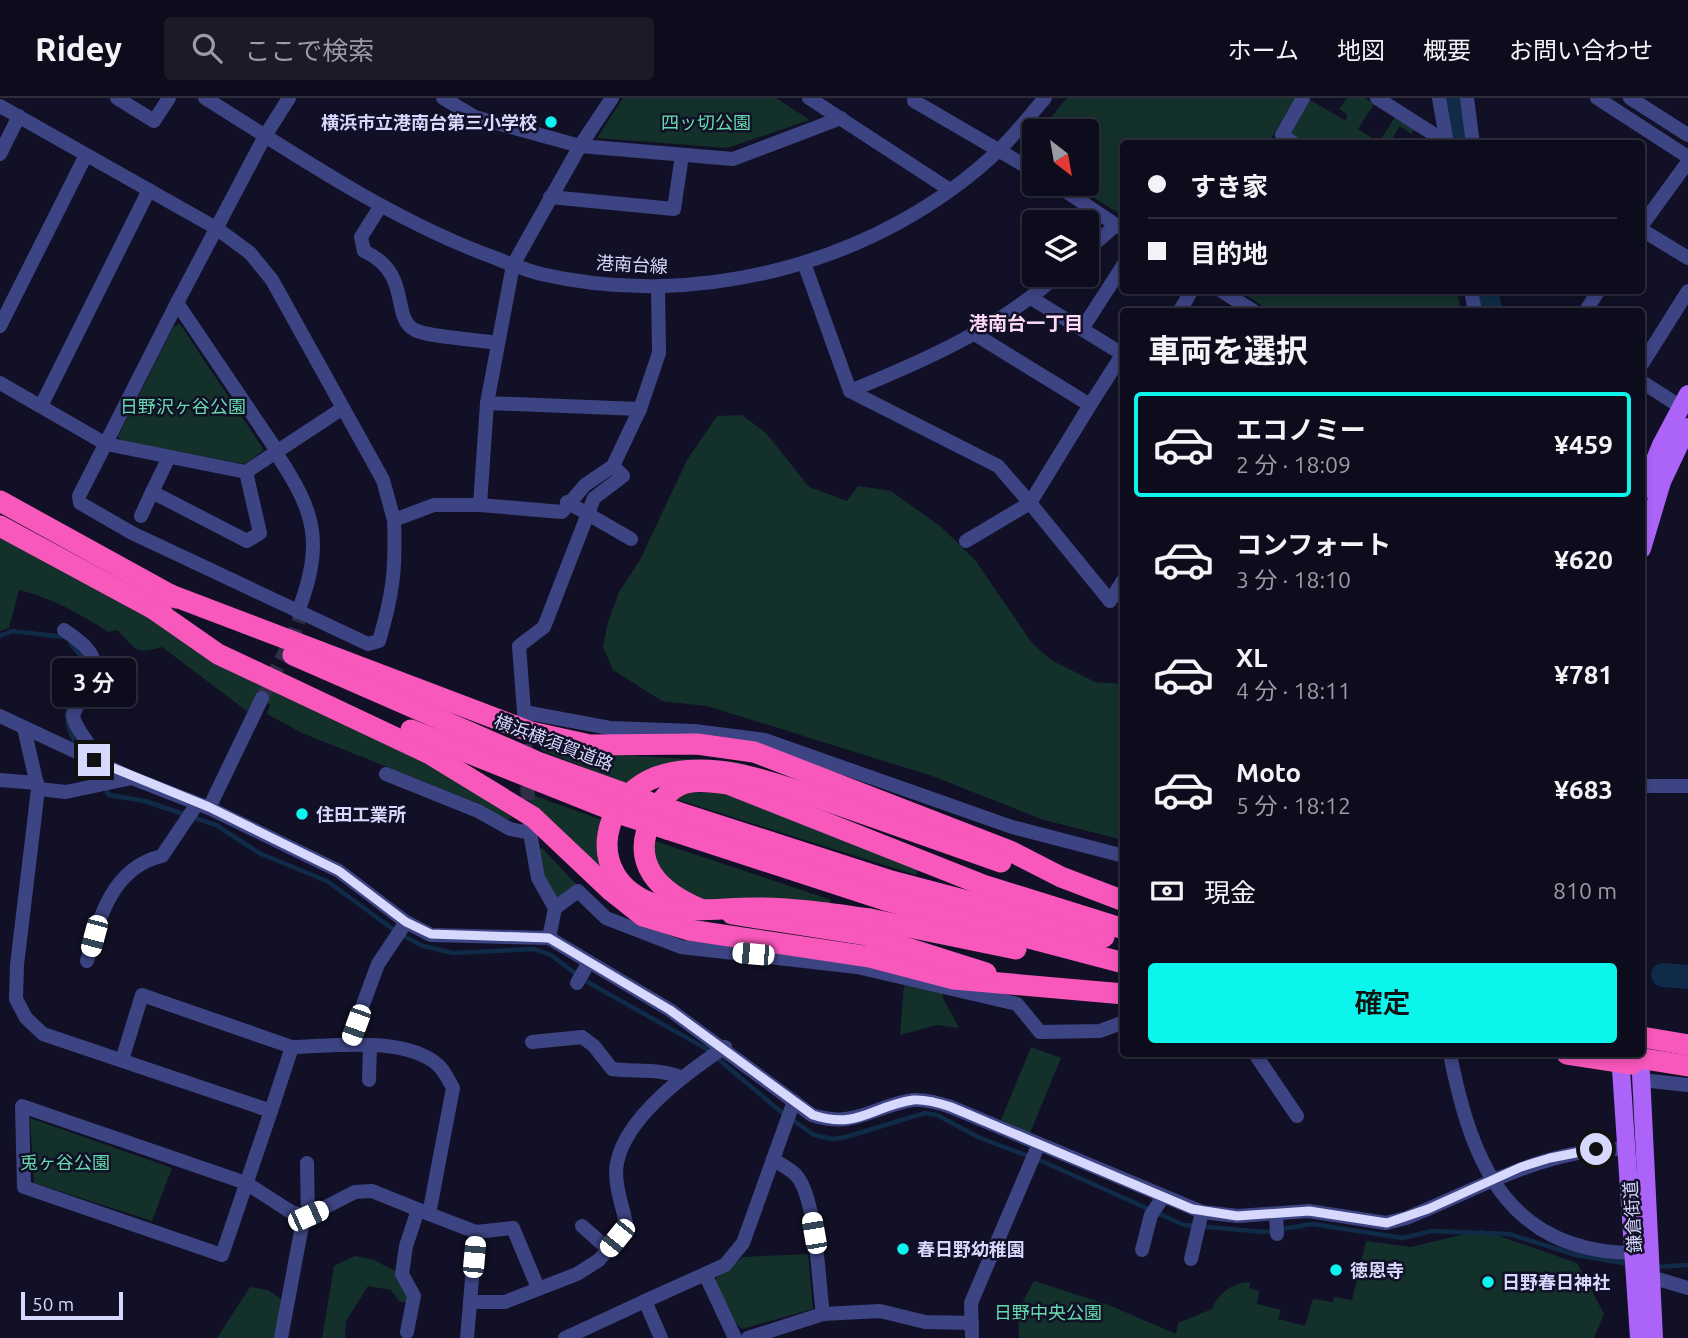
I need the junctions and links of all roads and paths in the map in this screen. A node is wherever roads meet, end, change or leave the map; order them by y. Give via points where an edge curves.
1 (117, 98) edge
2 (169, 98) edge
3 (205, 98) edge
4 (289, 98) edge
5 (443, 98) edge
6 (612, 98) edge
7 (809, 98) edge
8 (916, 98) edge
9 (1045, 98) edge
10 (1303, 98) edge
11 (1377, 98) edge
12 (1439, 98) edge
13 (1467, 98) edge
14 (1597, 98) edge
15 (1630, 98) edge
16 (0, 106) edge
17 (19, 116) junction
18 (841, 118) junction
19 (1688, 135) edge
20 (265, 136) junction
21 (1289, 140) edge
22 (1442, 140) edge
23 (1446, 140) edge
24 (1472, 140) edge
25 (580, 146) junction
26 (999, 150) junction
27 (0, 155) edge
28 (86, 155) junction
29 (682, 155) junction
30 (1688, 157) edge
31 (1688, 162) edge
32 (1022, 163) edge
33 (149, 190) junction
34 (950, 190) junction
35 (1073, 196) edge
36 (550, 197) junction
37 (1647, 205) edge
38 (380, 208) junction
39 (216, 228) junction
40 (1120, 228) edge
41 (1645, 230) edge
42 (1099, 242) edge
43 (1688, 258) edge
44 (804, 263) junction
45 (513, 265) junction
46 (1120, 270) edge
47 (658, 287) junction
48 (1044, 287) edge
49 (1688, 291) edge
50 (1226, 294) edge
51 (1031, 298) junction
52 (177, 303) junction
53 (1249, 308) edge
54 (0, 326) edge
55 (1082, 329) junction
56 (973, 333) junction
57 (497, 343) junction
58 (1120, 353) edge
59 (1645, 359) edge
60 (1120, 360) edge
61 (0, 383) edge
62 (1645, 383) edge
63 (850, 391) junction
64 (1684, 401) edge
65 (487, 403) junction
66 (1090, 405) junction
67 (41, 406) junction
68 (343, 408) junction
69 (639, 409) junction
70 (1688, 427) edge
71 (106, 444) junction
72 (274, 449) junction
73 (169, 457) junction
74 (1681, 458) edge
75 (613, 466) junction
76 (246, 472) junction
77 (1645, 485) edge
78 (152, 492) junction
79 (0, 501) edge
80 (567, 502) junction
81 (1030, 503) junction
82 (480, 505) junction
83 (589, 514) junction
84 (141, 516) dead end
85 (394, 520) junction
86 (0, 526) edge
87 (631, 538) dead end
88 (1645, 539) edge
89 (966, 541) dead end
90 (1120, 585) edge
91 (158, 600) junction
92 (1110, 601) junction
93 (1120, 607) edge
94 (298, 612) junction
95 (64, 630) dead end
96 (262, 698) tunnel mouth
97 (0, 716) edge
98 (24, 728) junction
99 (94, 760) junction
100 (386, 774) dead end
101 (132, 778) junction
102 (0, 779) edge
103 (37, 786) junction
104 (1645, 786) edge
105 (1688, 786) edge
106 (200, 807) junction
107 (1120, 855) edge
108 (1061, 877) junction
109 (1120, 899) edge
110 (555, 908) junction
111 (405, 924) junction
112 (1120, 928) edge
113 (538, 942) junction
114 (1120, 955) edge
115 (1120, 956) edge
116 (87, 961) dead end
117 (587, 965) junction
118 (577, 983) dead end
119 (1015, 984) junction
120 (1120, 994) edge
121 (1120, 1024) edge
122 (1645, 1038) edge
123 (532, 1042) dead end
124 (348, 1045) junction
125 (1688, 1045) edge
126 (370, 1046) junction
127 (292, 1048) junction
128 (723, 1049) junction
129 (1257, 1057) edge
130 (1451, 1057) edge
131 (1594, 1057) edge
132 (122, 1060) junction
133 (1629, 1061) edge
134 (1688, 1066) edge
135 (680, 1077) junction
136 (369, 1080) dead end
137 (1681, 1084) edge
138 (793, 1105) junction
139 (271, 1111) junction
140 (1297, 1116) dead end
141 (1037, 1148) junction
142 (1628, 1149) junction
143 (774, 1159) junction
144 (307, 1163) dead end
145 (1493, 1181) junction
146 (246, 1183) junction
147 (1158, 1205) junction
148 (424, 1212) junction
149 (306, 1216) junction
150 (1200, 1221) junction
151 (582, 1226) dead end
152 (476, 1232) junction
153 (608, 1249) junction
154 (1142, 1251) dead end
155 (1191, 1259) dead end
156 (1643, 1263) junction
157 (705, 1274) junction
158 (538, 1288) junction
159 (1688, 1288) edge
160 (470, 1301) junction
161 (645, 1301) junction
162 (823, 1314) junction
163 (972, 1322) junction
164 (407, 1332) dead end
165 (281, 1338) edge
166 (467, 1338) edge
167 (565, 1338) edge
168 (661, 1338) edge
169 (735, 1338) edge
170 (748, 1338) edge
171 (972, 1338) edge
172 (1639, 1338) edge
173 (1654, 1338) edge

1 - 2 street via 154,121
3 - 20 street, 港南台線
4 - 20 street
5 - 25 street via 475,117
6 - 25 street
7 - 18 street
8 - 26 street via 914,101
9 - 26 street, 港南台線
10 - 21 street via 1282,135
11 - 22 street
12 - 23 street
13 - 24 street
14 - 30 street
15 - 19 street
16 - 17 street
17 - 27 street
17 - 28 street
18 - 29 street via 733,159
18 - 34 street
20 - 38 street, 港南台線
20 - 39 street
25 - 29 street
25 - 36 street
26 - 32 street
26 - 34 street, 港南台線
28 - 33 street
28 - 54 street
29 - 36 street via 674,209
31 - 37 street
33 - 39 street
33 - 67 street
34 - 44 street, 港南台線 via 896,224
35 - 40 street
36 - 45 street
38 - 45 street, 港南台線
38 - 57 street via 361,237 364,251 396,277 405,320 415,331
39 - 52 street
39 - 68 street via 250,253 272,280
40 - 42 street
41 - 43 street
44 - 47 street, 港南台線 via 749,276
44 - 63 street
45 - 47 street, 港南台線 via 541,274
45 - 57 street
46 - 55 street
47 - 69 street via 659,353
48 - 51 street
49 - 59 street
50 - 53 street
51 - 55 street
51 - 56 street
52 - 71 street
52 - 72 street
55 - 58 street
56 - 63 street via 927,359
56 - 66 street
57 - 65 street
60 - 66 street
61 - 67 street
62 - 64 street
63 - 81 street via 998,466
64 - 77 main road
65 - 69 street
65 - 82 street
66 - 81 street
67 - 71 street
68 - 72 street
68 - 85 street via 383,480
69 - 75 street
70 - 74 main road
71 - 73 street
71 - 94 street via 79,496 80,503 132,533
72 - 76 street
72 - 94 street via 307,504 313,529 312,556
73 - 76 street
73 - 78 street
74 - 88 main road via 1662,482
75 - 80 street
75 - 83 street via 623,476 594,498
76 - 78 street via 260,533 247,541
78 - 84 street
79 - 91 highway, 横浜横須賀道路
80 - 82 street via 562,512
80 - 83 street
81 - 89 street
81 - 92 street
82 - 85 street via 434,505
83 - 87 street
83 - 107 street via 544,627 519,646 524,715 610,728 765,740 1012,827
85 - 94 street via 396,570 379,641 369,644
86 - 91 highway, 横浜横須賀道路
90 - 92 street
91 - 108 highway via 531,732 590,745 697,744 754,752 1010,851
91 - 114 highway, 横浜横須賀道路, bridge via 634,807 891,881
91 - 119 highway via 218,654 430,754 533,817 643,916 689,930 870,957 954,979
92 - 93 street
95 - 99 street via 80,640 95,661 73,715 91,744
96 - 106 street
97 - 98 street
98 - 99 street
98 - 103 street
99 - 101 street
100 - 110 street via 510,829 530,830 538,878
101 - 103 street via 66,792
101 - 106 street
102 - 103 street
103 - 132 street via 16,999 26,1018 43,1034
104 - 105 street
106 - 111 street via 339,871
106 - 116 street via 183,823 162,856 147,859 120,880 108,898
108 - 109 highway
108 - 115 highway, bridge via 1007,865 825,800 715,770 668,774 637,788 616,811 606,836 613,875 633,894 655,905 793,909 870,919 1044,955
110 - 113 street
110 - 121 street via 578,891 606,918 681,947 857,967 1017,1004 1040,1031 1100,1031
111 - 113 street via 452,937
111 - 124 street via 378,964
112 - 119 highway via 983,885 728,784 696,781 674,788 643,836 644,859 656,882 699,909 866,935
113 - 117 street
117 - 118 street
117 - 128 street
119 - 120 highway
122 - 125 highway
123 - 135 street via 582,1037 612,1069 643,1073 661,1069
124 - 126 street
124 - 127 street
126 - 136 street
126 - 148 street via 403,1048 438,1065 453,1088
127 - 132 street via 142,995
127 - 139 street
128 - 135 street
128 - 138 street
129 - 140 street
130 - 145 street via 1461,1108
131 - 133 highway
132 - 139 street
133 - 134 highway, bridge
133 - 137 street
133 - 142 main road, 鎌倉街道
133 - 156 main road, 鎌倉街道
135 - 153 street via 651,1105 622,1148 616,1166 626,1227
138 - 141 street via 813,1115 846,1121 913,1100 927,1100
138 - 143 street
139 - 146 street
141 - 147 street
141 - 163 street via 971,1303
142 - 145 street via 1596,1149 1550,1158
142 - 156 main road, 鎌倉街道
143 - 157 street via 743,1243 725,1265
143 - 162 street via 796,1175 804,1191
144 - 149 street
145 - 150 street via 1372,1228 1328,1212 1277,1223 1237,1216
145 - 156 street via 1528,1222 1547,1236
146 - 146 street via 222,1255 37,1192 24,1187 22,1106
146 - 149 street via 291,1212
147 - 150 street
147 - 154 street
148 - 149 street via 372,1191 355,1192
148 - 152 street
148 - 164 street via 406,1246 402,1274 414,1296
149 - 165 street
150 - 155 street
151 - 153 street
152 - 158 street via 513,1228
152 - 160 street
153 - 158 street via 576,1274
156 - 159 street
156 - 172 main road, 鎌倉街道
156 - 173 main road, 鎌倉街道
157 - 161 street
157 - 169 street
158 - 160 street via 505,1302
160 - 166 street
161 - 167 street
161 - 168 street
162 - 163 street via 880,1311 926,1322
162 - 170 street
163 - 171 street

